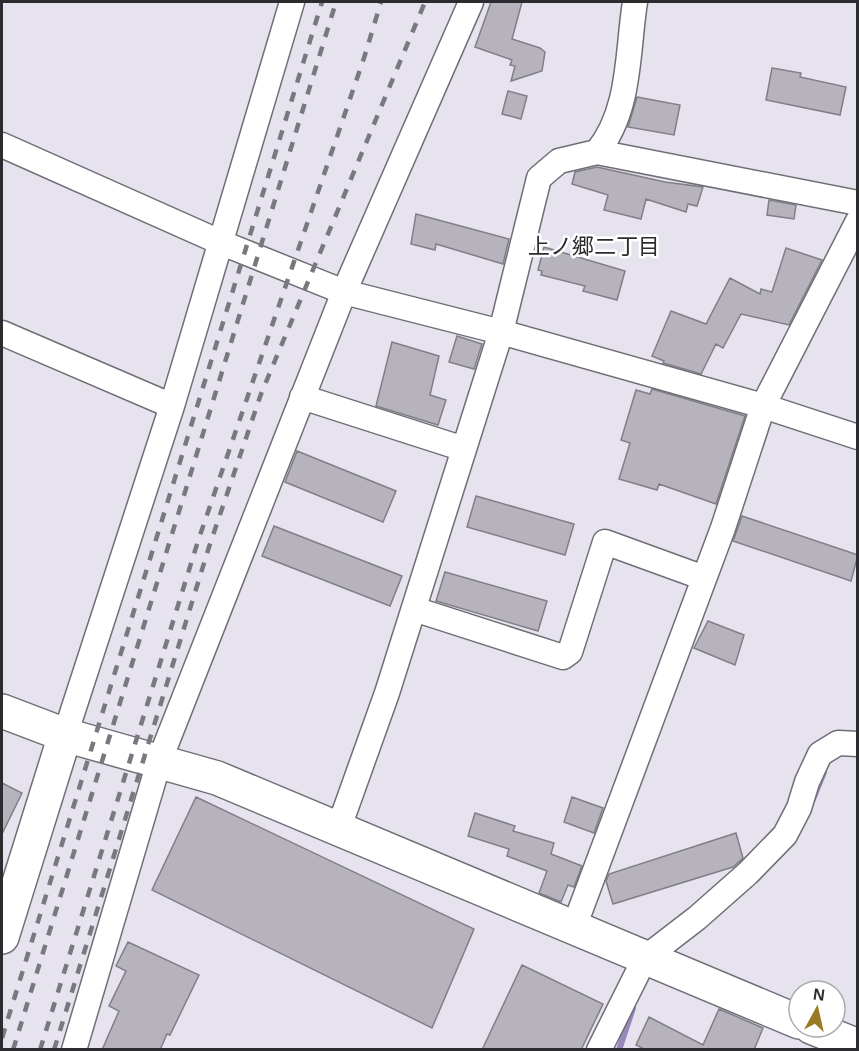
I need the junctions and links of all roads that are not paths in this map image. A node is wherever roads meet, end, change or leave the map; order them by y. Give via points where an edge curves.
1 (292, 2) edge
2 (471, 2) edge
3 (635, 2) edge
4 (2, 145) edge
5 (597, 152) junction
6 (858, 203) edge
7 (858, 221) edge
8 (222, 243) junction
9 (344, 292) junction
10 (501, 332) junction
11 (2, 333) edge
12 (302, 397) junction
13 (172, 406) junction
14 (763, 406) junction
15 (858, 437) edge
16 (464, 449) junction
17 (704, 578) junction
18 (414, 609) junction
19 (2, 711) edge
20 (65, 735) junction
21 (858, 744) edge
22 (159, 762) junction
23 (338, 830) junction
24 (574, 927) junction
25 (2, 937) edge
26 (645, 958) junction
27 (787, 1017) edge
28 (841, 1039) edge
29 (858, 1046) edge
30 (74, 1050) edge
31 (599, 1050) edge

1 - 8 street
2 - 9 street
3 - 5 street via 622,105 611,135
4 - 8 street
5 - 6 street
5 - 10 street via 559,161 539,178
7 - 14 street
8 - 9 street
8 - 13 street
9 - 10 street
9 - 12 street
10 - 14 street
10 - 16 street
11 - 13 street
12 - 16 street
12 - 22 street
13 - 20 street
14 - 15 street
14 - 17 street
16 - 18 street
17 - 18 street via 605,542 570,652 563,657
17 - 24 street
18 - 23 street
19 - 20 street
20 - 22 street
20 - 25 street
21 - 26 street via 838,743 820,754 800,808 785,835 740,881
22 - 23 street via 217,778
22 - 30 street
23 - 24 street
24 - 26 street
26 - 27 street
26 - 31 street
28 - 29 street

